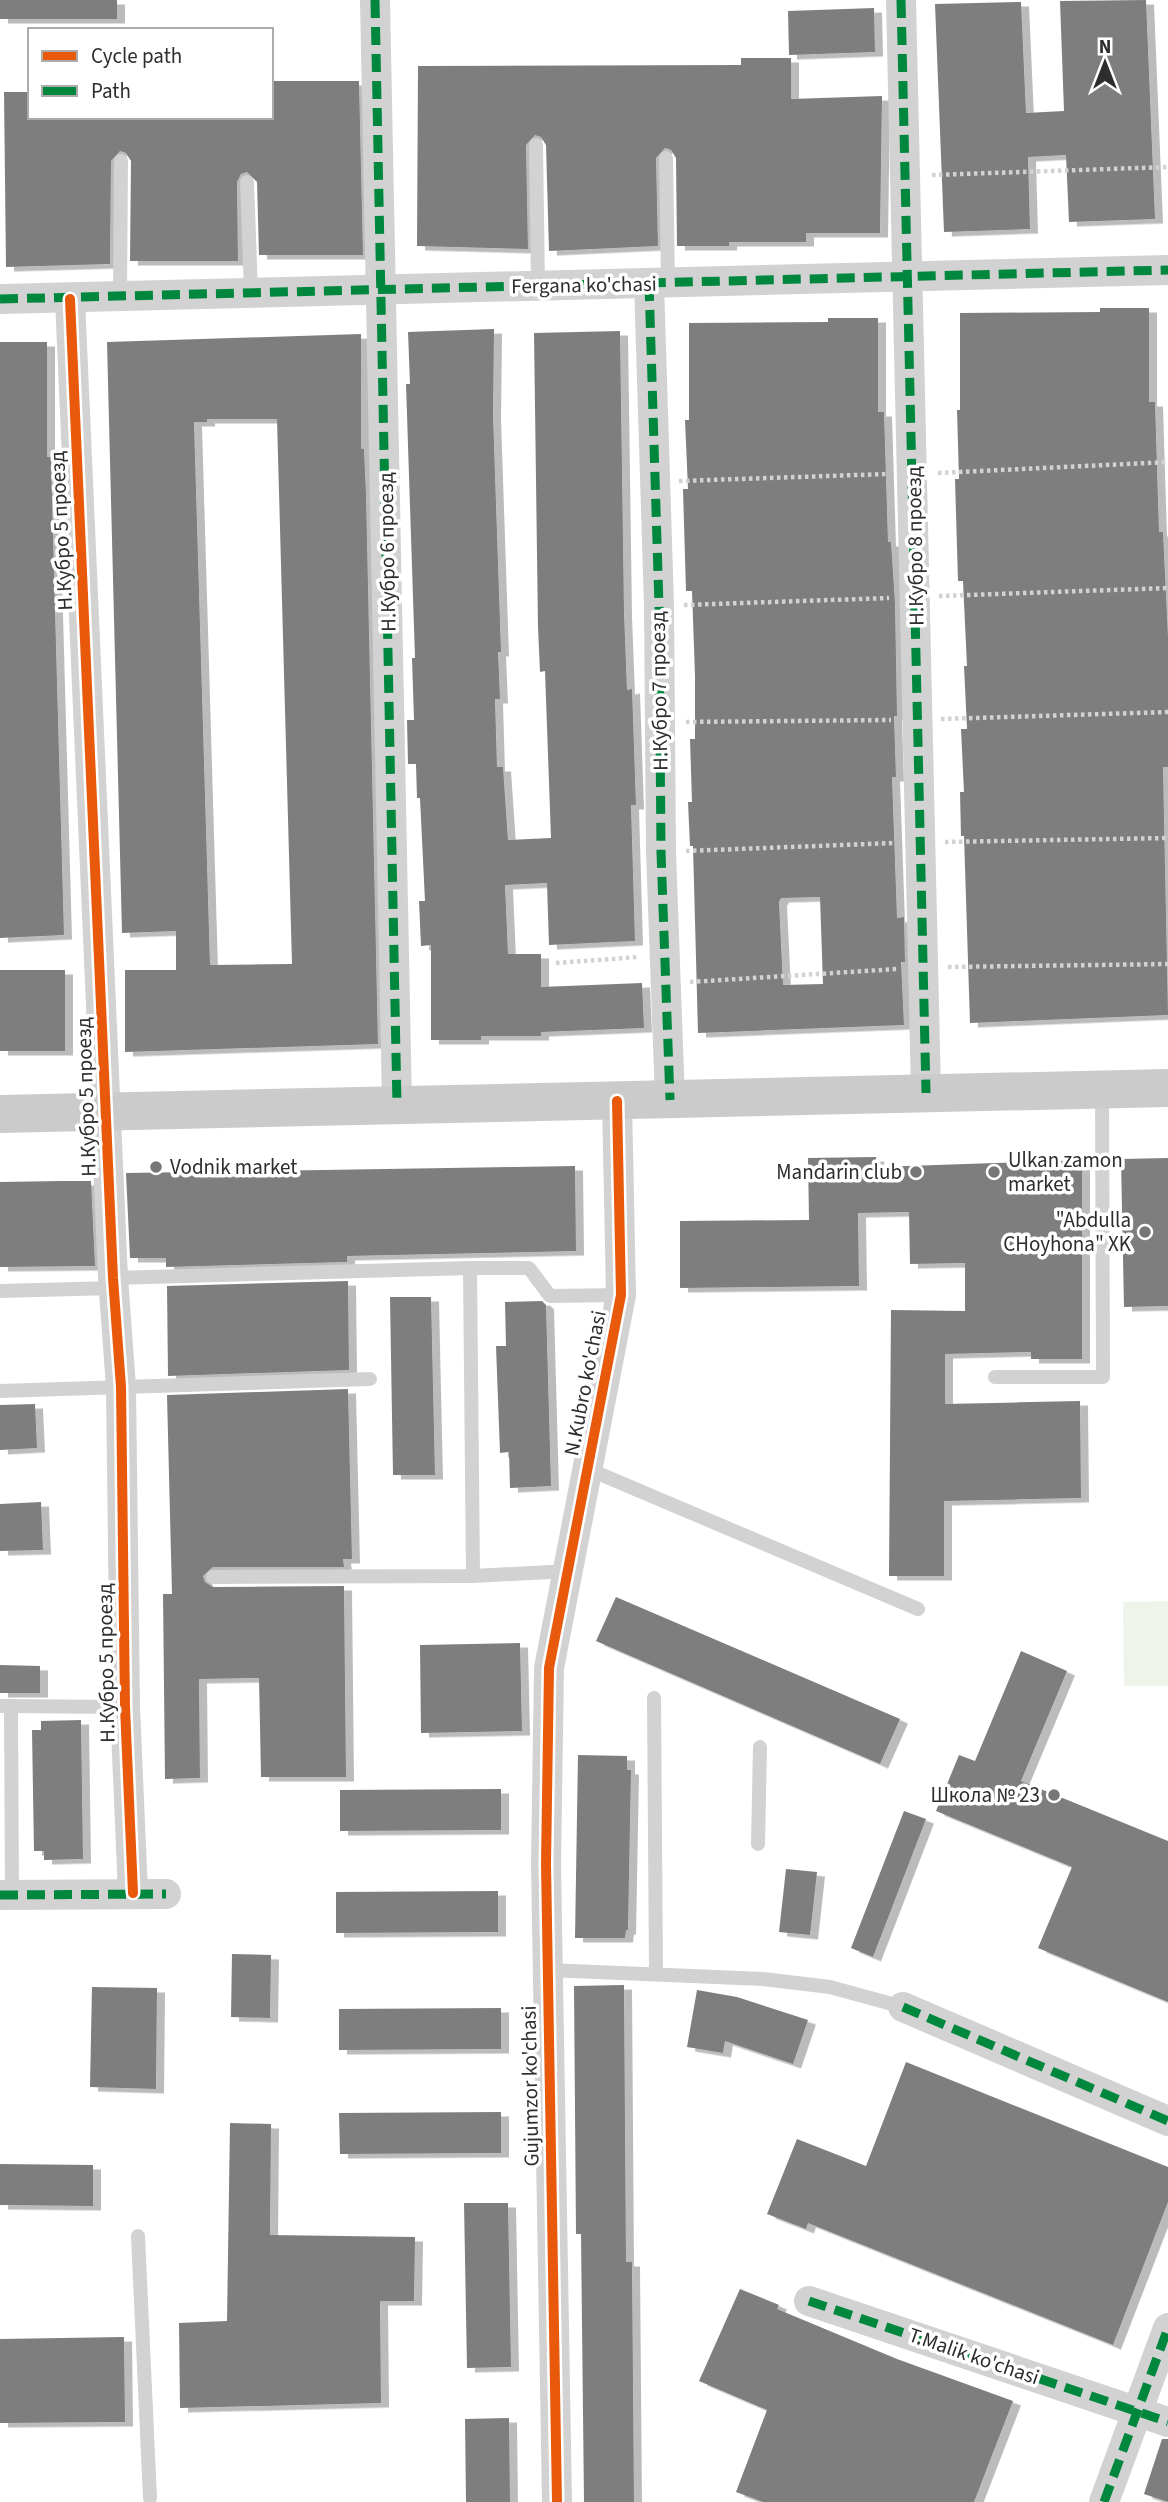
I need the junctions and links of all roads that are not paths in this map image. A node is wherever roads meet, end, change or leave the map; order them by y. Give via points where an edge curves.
1 (375, 0) edge
2 (901, 0) edge
3 (536, 145) dead end
4 (666, 158) dead end
5 (121, 161) dead end
6 (247, 182) dead end
7 (1168, 270) edge
8 (910, 277) junction
9 (658, 283) junction
10 (538, 286) junction
11 (382, 290) junction
12 (251, 293) junction
13 (120, 296) junction
14 (0, 299) edge
15 (70, 299) junction
16 (1168, 1088) edge
17 (1102, 1089) junction
18 (926, 1093) junction
19 (670, 1100) junction
20 (617, 1101) junction
21 (397, 1105) junction
22 (107, 1112) junction
23 (0, 1114) edge
24 (470, 1268) junction
25 (113, 1283) junction
26 (0, 1291) edge
27 (621, 1295) junction
28 (995, 1377) dead end
29 (370, 1379) dead end
30 (121, 1387) junction
31 (0, 1391) edge
32 (588, 1469) junction
33 (569, 1571) junction
34 (473, 1576) junction
35 (213, 1577) dead end
36 (918, 1609) dead end
37 (549, 1668) joint
38 (654, 1698) dead end
39 (5, 1706) edge
40 (125, 1707) junction
41 (760, 1747) dead end
42 (758, 1844) dead end
43 (133, 1894) junction
44 (166, 1894) dead end
45 (6, 1895) edge
46 (548, 1970) junction
47 (656, 1972) junction
48 (903, 2007) joint
49 (1168, 2121) edge
50 (138, 2236) dead end
51 (809, 2301) dead end
52 (1168, 2328) edge
53 (1138, 2411) junction
54 (1168, 2422) edge
55 (150, 2498) dead end
56 (557, 2502) edge
57 (1104, 2502) edge

1 - 11 street, Н.Кубро 6 проезд
2 - 8 street, Н.Кубро 8 проезд
3 - 10 lane
4 - 9 lane
5 - 13 lane
6 - 12 lane
7 - 8 street, Fergana ko'chasi
8 - 9 street, Fergana ko'chasi
8 - 18 street, Н.Кубро 8 проезд
9 - 10 street, Fergana ko'chasi
9 - 19 street, Н.Кубро 7 проезд via 661,852
10 - 11 street, Fergana ko'chasi
11 - 12 street, Fergana ko'chasi
11 - 21 street, Н.Кубро 6 проезд
12 - 13 street, Fergana ko'chasi
13 - 15 street, Fergana ko'chasi
14 - 15 street, Fergana ko'chasi
15 - 22 street, Н.Кубро 5 проезд
16 - 17 street
17 - 18 street
17 - 28 lane via 1103,1377
18 - 19 street
19 - 20 street
20 - 21 street
20 - 27 street, N.Kubro ko'chasi
21 - 22 street
22 - 23 street
22 - 25 street, Н.Кубро 5 проезд
24 - 25 lane
24 - 27 lane via 529,1268 550,1296
24 - 34 lane
25 - 26 lane
25 - 30 street, Н.Кубро 5 проезд
27 - 32 street, N.Kubro ko'chasi
29 - 30 lane
30 - 31 lane
30 - 40 street, Н.Кубро 5 проезд
32 - 33 street, N.Kubro ko'chasi
32 - 36 lane
33 - 34 lane
33 - 37 street, N.Kubro ko'chasi
34 - 35 lane
37 - 46 street, Gujumzor ko'chasi
38 - 47 lane
39 - 40 lane
39 - 45 lane
40 - 43 street, Н.Кубро 5 проезд
41 - 42 lane
43 - 44 street
43 - 45 street
46 - 47 lane
46 - 56 street, Gujumzor ko'chasi
47 - 48 lane via 830,1987
48 - 49 street
50 - 55 lane
51 - 53 street, T.Malik ko'chasi
52 - 53 street
53 - 54 street, T.Malik ko'chasi
53 - 57 street

